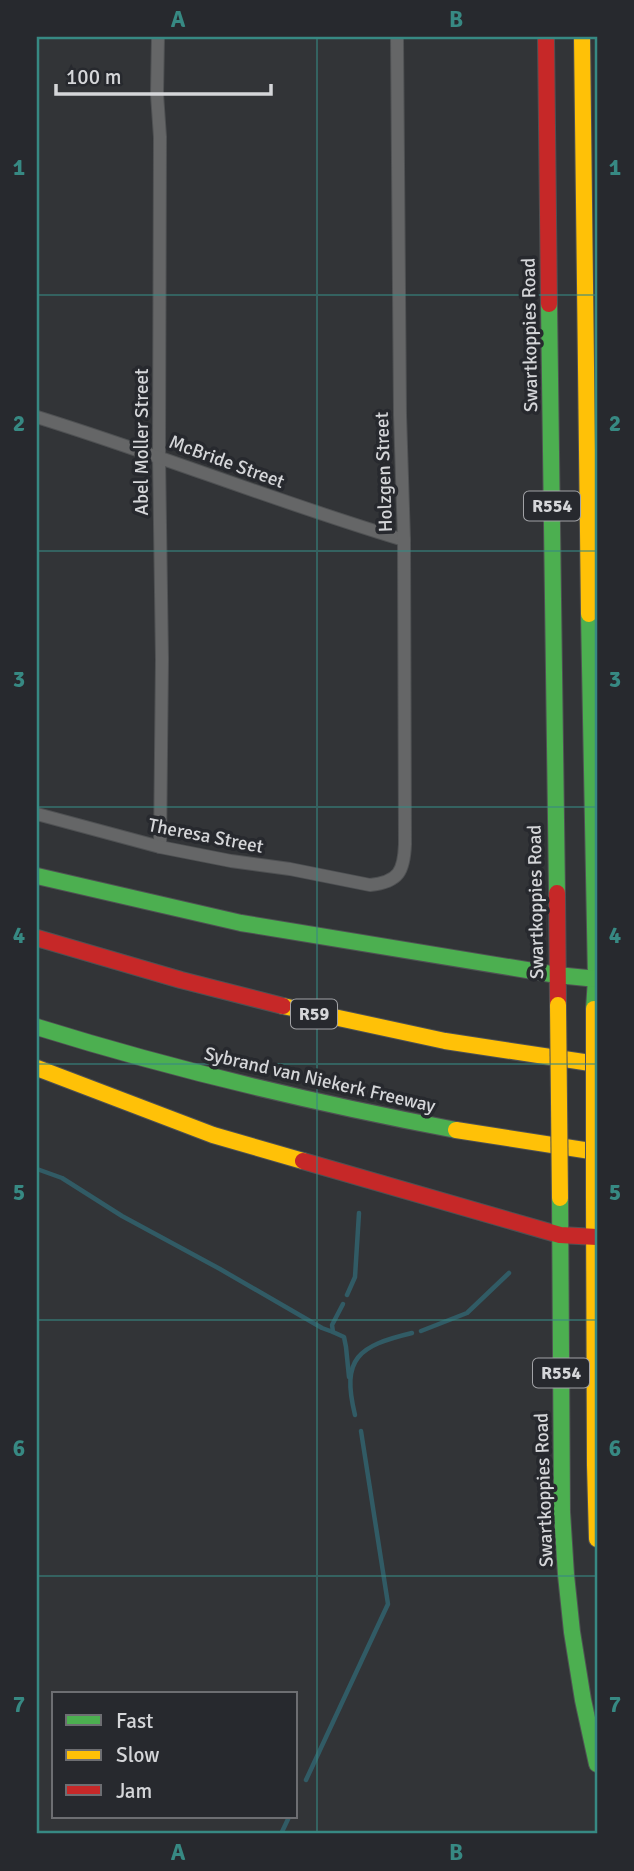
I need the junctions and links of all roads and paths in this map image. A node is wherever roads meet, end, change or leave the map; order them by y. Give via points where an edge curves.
1 (158, 37) edge
2 (397, 37) edge
3 (546, 37) edge
4 (582, 37) edge
5 (37, 417) edge
6 (159, 457) junction
7 (404, 540) junction
8 (37, 814) edge
9 (160, 847) junction
10 (37, 876) edge
11 (370, 886) joint
12 (37, 938) edge
13 (557, 975) junction
14 (597, 979) edge
15 (37, 1027) edge
16 (597, 1064) edge
17 (37, 1068) edge
18 (597, 1152) edge
19 (560, 1235) junction
20 (596, 1237) edge
21 (597, 1539) edge
22 (597, 1763) edge

1 - 6 street, Abel Moller Street
2 - 7 street, Holzgen Street
3 - 13 main road, Swartkoppies Road / R554
4 - 14 main road, R554
5 - 6 street, McBride Street
6 - 7 street, McBride Street
6 - 9 street, Abel Moller Street
7 - 11 street, Holzgen Street via 404,862 392,879
8 - 9 street, Theresa Street
9 - 11 street, Theresa Street
10 - 13 main road via 241,923
12 - 16 main road, R59 via 309,1013
13 - 14 main road
13 - 19 main road, Swartkoppies Road / R554, bridge
14 - 20 main road, R554, bridge
15 - 18 main road, Sybrand van Niekerk Freeway via 334,1106
17 - 19 main road via 213,1135
19 - 20 main road
19 - 22 main road, Swartkoppies Road / R554 via 566,1575 583,1700
20 - 21 main road, R554

